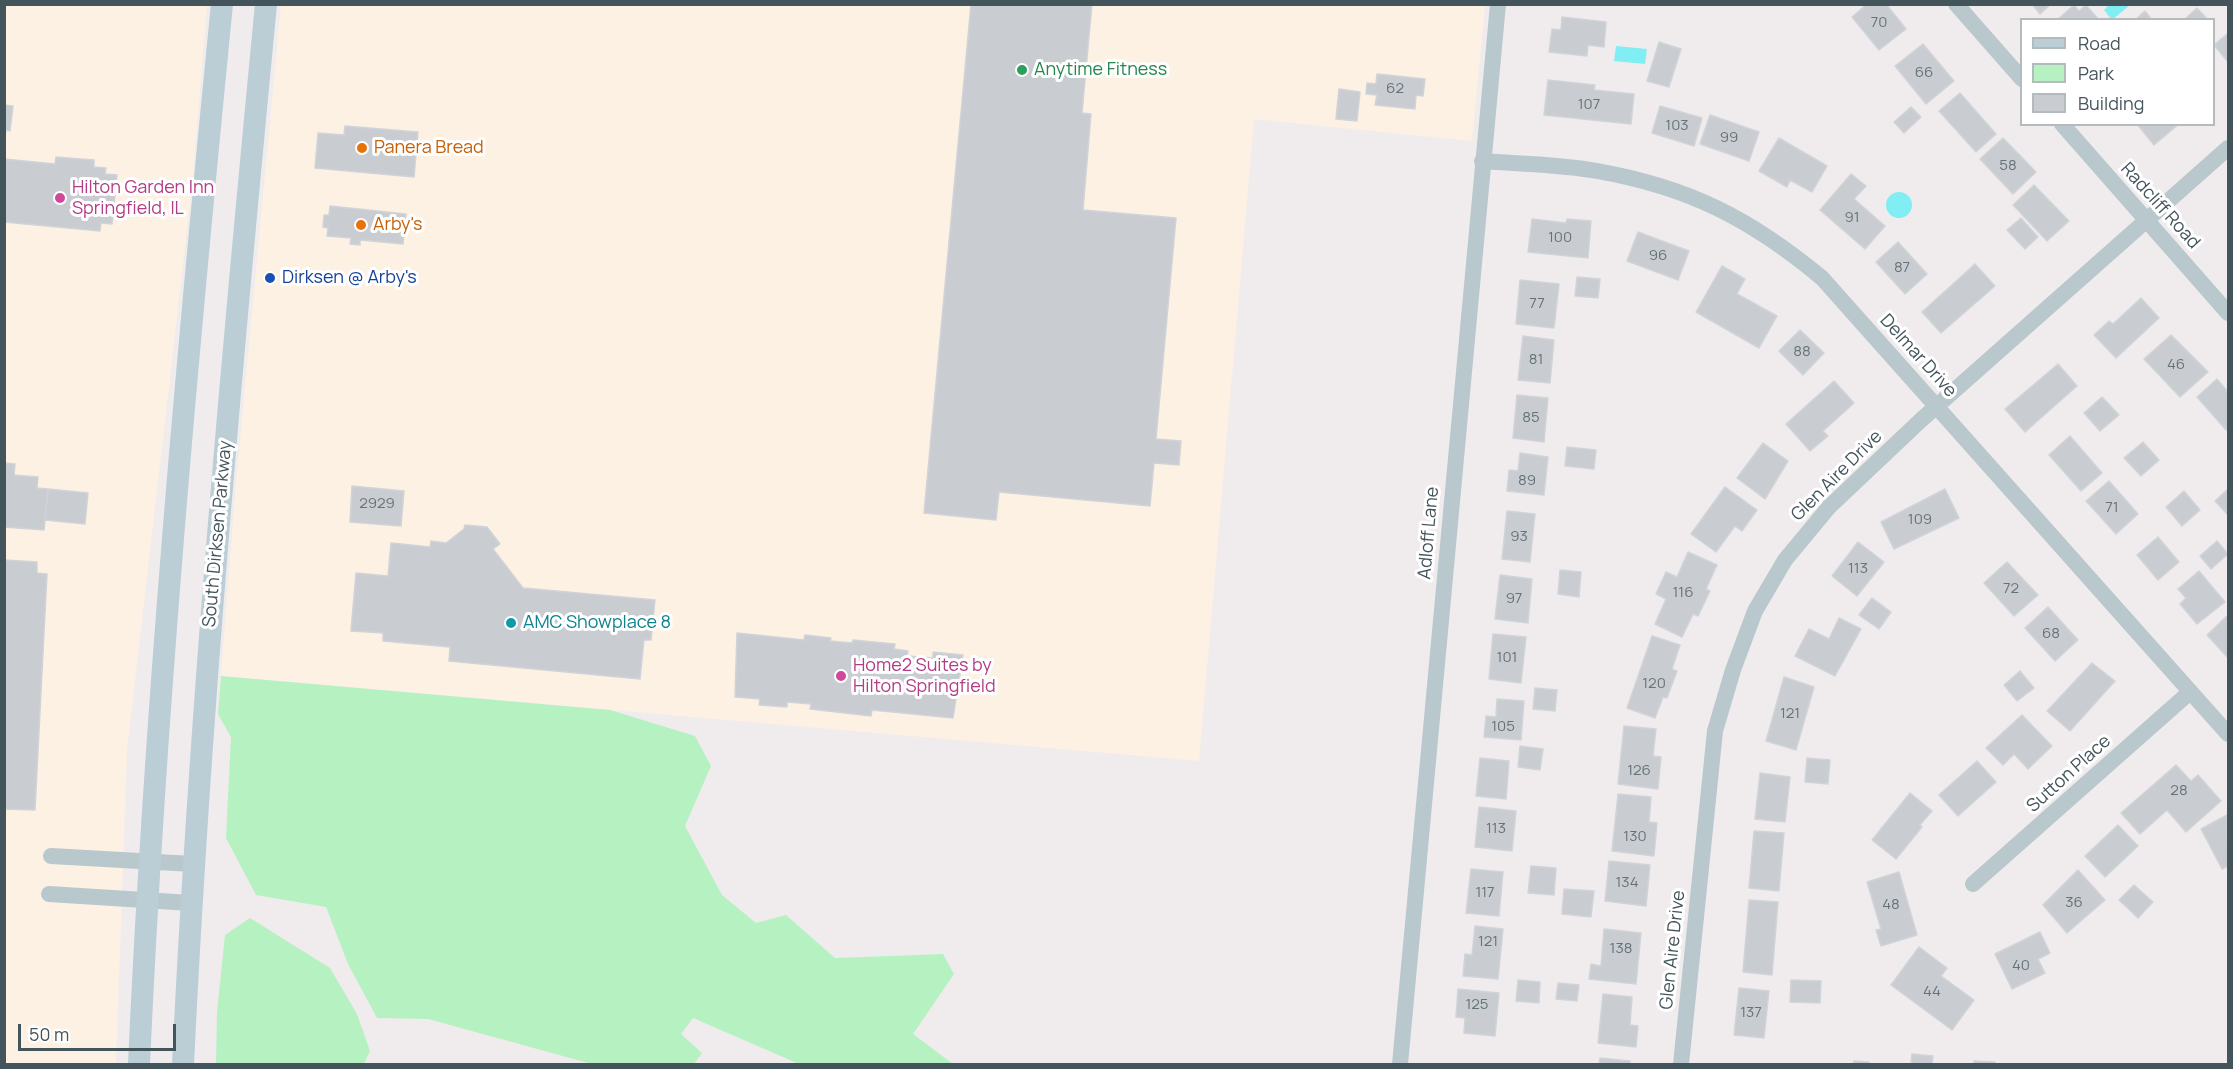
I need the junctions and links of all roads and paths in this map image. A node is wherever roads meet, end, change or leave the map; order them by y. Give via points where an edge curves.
1 (222, 4) edge
2 (266, 4) edge
3 (1498, 4) edge
4 (1956, 4) edge
5 (2020, 77) edge
6 (2064, 126) edge
7 (2229, 148) edge
8 (1482, 161) junction
9 (2146, 221) junction
10 (2229, 313) edge
11 (1936, 406) junction
12 (2190, 692) junction
13 (2229, 734) edge
14 (51, 856) dead end
15 (148, 862) junction
16 (193, 864) junction
17 (1973, 884) dead end
18 (49, 894) dead end
19 (147, 899) junction
20 (191, 903) junction
21 (140, 1065) edge
22 (183, 1065) edge
23 (1400, 1065) edge
24 (1681, 1065) edge

1 - 15 main road
2 - 16 main road, South Dirksen Parkway via 230,381
3 - 8 street, Adloff Lane
4 - 5 street
6 - 9 street, Radcliff Road
7 - 9 street, Glen Aire Drive
8 - 11 street, Delmar Drive via 1595,170 1694,197 1742,219 1784,246 1822,278
8 - 23 street, Adloff Lane
9 - 10 street, Radcliff Road
9 - 11 street, Glen Aire Drive
11 - 12 street, Delmar Drive
11 - 24 street, Glen Aire Drive via 1829,507 1785,560 1755,610 1715,731
12 - 13 street, Delmar Drive
12 - 17 street, Sutton Place
14 - 15 street
15 - 16 street
15 - 19 main road
16 - 20 main road, South Dirksen Parkway
18 - 19 street
19 - 20 street
19 - 21 main road
20 - 22 main road, South Dirksen Parkway

